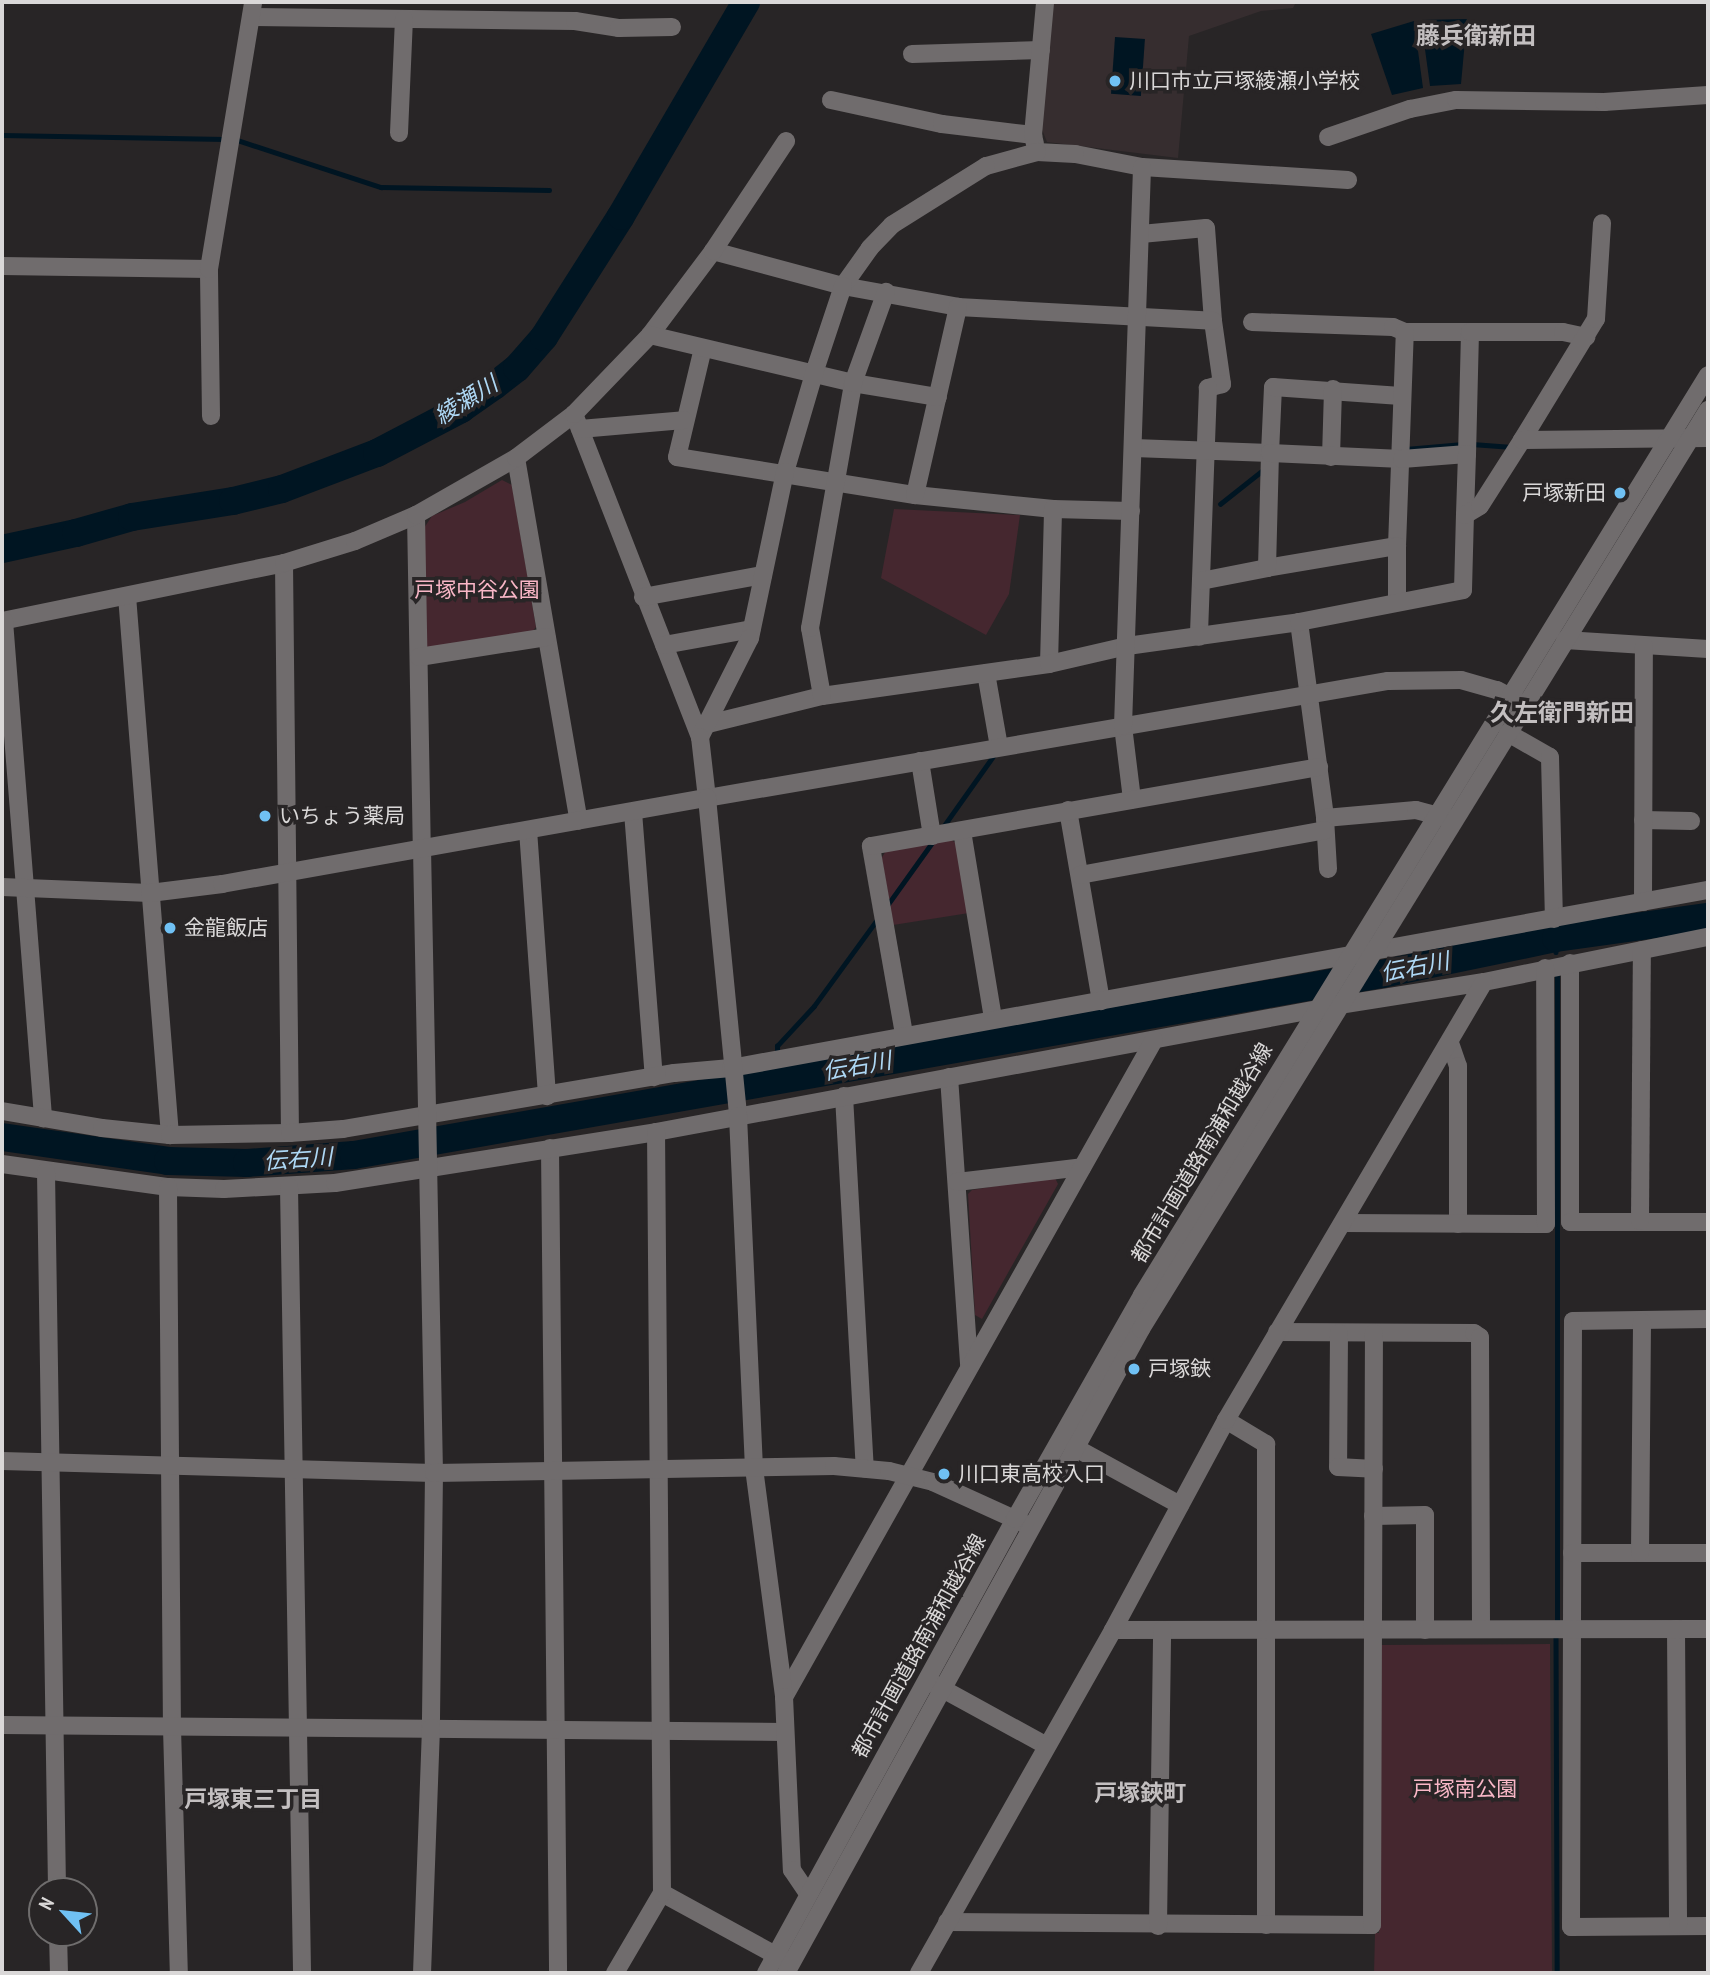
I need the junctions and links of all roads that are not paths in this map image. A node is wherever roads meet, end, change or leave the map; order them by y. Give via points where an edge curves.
1 (1045, 2) edge
2 (252, 9) edge
3 (404, 19) junction
4 (672, 27) dead end
5 (1041, 50) junction
6 (912, 54) dead end
7 (1708, 95) edge
8 (831, 100) dead end
9 (399, 133) dead end
10 (1328, 137) dead end
11 (786, 141) dead end
12 (1035, 143) junction
13 (1142, 167) junction
14 (1348, 180) dead end
15 (1602, 223) dead end
16 (1141, 234) junction
17 (713, 251) junction
18 (2, 266) edge
19 (209, 269) junction
20 (843, 286) junction
21 (886, 292) junction
22 (958, 307) junction
23 (1139, 317) junction
24 (1213, 321) junction
25 (1252, 322) dead end
26 (1405, 332) junction
27 (1470, 332) junction
28 (650, 335) junction
29 (1586, 337) junction
30 (703, 348) junction
31 (814, 373) junction
32 (1708, 375) edge
33 (853, 383) junction
34 (1333, 389) junction
35 (1401, 396) junction
36 (938, 397) junction
37 (1708, 410) edge
38 (211, 416) dead end
39 (684, 420) junction
40 (577, 421) junction
41 (1699, 438) edge
42 (1669, 439) junction
43 (1522, 440) junction
44 (1134, 448) junction
45 (1206, 452) junction
46 (1270, 453) junction
47 (1467, 454) junction
48 (1331, 457) junction
49 (516, 458) junction
50 (1402, 459) junction
51 (785, 472) junction
52 (837, 483) junction
53 (915, 495) junction
54 (1053, 509) junction
55 (1131, 511) junction
56 (416, 515) junction
57 (1465, 515) junction
58 (1397, 546) junction
59 (284, 563) junction
60 (1268, 568) junction
61 (763, 575) junction
62 (1201, 581) junction
63 (127, 596) junction
64 (643, 597) junction
65 (1397, 602) junction
66 (3, 621) edge
67 (1299, 622) junction
68 (752, 629) junction
69 (546, 637) junction
70 (1199, 637) junction
71 (1565, 640) junction
72 (664, 645) junction
73 (1127, 646) junction
74 (1644, 646) junction
75 (1708, 649) edge
76 (419, 657) junction
77 (1049, 664) junction
78 (986, 673) junction
79 (822, 696) junction
80 (1311, 696) junction
81 (1508, 696) junction
82 (1525, 705) junction
83 (1123, 726) junction
84 (704, 731) junction
85 (1508, 733) junction
86 (999, 747) junction
87 (919, 761) junction
88 (1319, 767) junction
89 (707, 798) junction
90 (1132, 799) junction
91 (1068, 810) junction
92 (633, 812) junction
93 (1446, 818) junction
94 (1643, 820) junction
95 (579, 821) junction
96 (1691, 821) dead end
97 (1325, 824) junction
98 (528, 830) junction
99 (962, 831) junction
100 (932, 836) junction
101 (422, 848) junction
102 (1328, 869) dead end
103 (288, 873) junction
104 (1080, 875) junction
105 (2, 887) edge
106 (26, 888) junction
107 (1708, 890) edge
108 (150, 893) junction
109 (1643, 902) junction
110 (1554, 919) junction
111 (1708, 937) edge
112 (1642, 950) junction
113 (1359, 956) junction
114 (1570, 963) junction
115 (1545, 968) junction
116 (1484, 982) junction
117 (1101, 1001) junction
118 (1331, 1001) junction
119 (993, 1018) junction
120 (904, 1034) junction
121 (1154, 1040) junction
122 (1450, 1043) junction
123 (732, 1068) junction
124 (654, 1077) junction
125 (950, 1077) junction
126 (547, 1096) junction
127 (844, 1096) junction
128 (2, 1111) edge
129 (738, 1116) junction
130 (43, 1118) junction
131 (428, 1121) junction
132 (656, 1132) junction
133 (290, 1133) junction
134 (170, 1135) junction
135 (550, 1148) junction
136 (430, 1163) junction
137 (2, 1164) edge
138 (1082, 1167) junction
139 (46, 1172) junction
140 (957, 1182) junction
141 (167, 1187) junction
142 (289, 1187) junction
143 (1640, 1221) junction
144 (1708, 1222) edge
145 (1344, 1223) junction
146 (1458, 1224) junction
147 (1708, 1319) edge
148 (1642, 1322) junction
149 (1277, 1332) junction
150 (1339, 1333) junction
151 (1374, 1333) junction
152 (969, 1366) junction
153 (1226, 1420) junction
154 (1074, 1447) junction
155 (2, 1461) edge
156 (49, 1462) junction
157 (171, 1466) junction
158 (754, 1468) junction
159 (865, 1468) junction
160 (660, 1469) junction
161 (1374, 1469) junction
162 (294, 1470) junction
163 (553, 1472) junction
164 (434, 1473) junction
165 (908, 1475) junction
166 (1180, 1505) junction
167 (1373, 1516) junction
168 (1023, 1523) junction
169 (1572, 1553) junction
170 (1640, 1553) junction
171 (1708, 1553) edge
172 (1425, 1629) junction
173 (1481, 1629) junction
174 (1572, 1629) junction
175 (1676, 1629) junction
176 (1708, 1629) edge
177 (1113, 1630) junction
178 (1163, 1630) junction
179 (1267, 1630) junction
180 (1373, 1630) junction
181 (926, 1680) junction
182 (943, 1689) junction
183 (784, 1698) junction
184 (2, 1725) edge
185 (54, 1726) junction
186 (172, 1728) junction
187 (299, 1728) junction
188 (431, 1728) junction
189 (556, 1728) junction
190 (661, 1730) junction
191 (785, 1732) junction
192 (1047, 1746) junction
193 (57, 1877) edge
194 (662, 1893) junction
195 (808, 1895) junction
196 (947, 1922) junction
197 (1266, 1925) junction
198 (1678, 1925) junction
199 (1158, 1926) junction
200 (1708, 1926) edge
201 (58, 1947) edge
202 (784, 1964) edge
203 (59, 1973) edge
204 (178, 1973) edge
205 (302, 1973) edge
206 (422, 1973) edge
207 (558, 1973) edge
208 (615, 1973) edge
209 (766, 1973) edge
210 (919, 1973) edge

1 - 5 street
2 - 3 street
2 - 19 street
3 - 4 street
3 - 9 street
5 - 6 street
5 - 12 street
7 - 10 street via 1604,102 1456,100 1410,109
8 - 12 street
11 - 17 street
12 - 13 street
12 - 20 street via 986,166 892,225
13 - 14 street
13 - 16 street
15 - 29 street via 1596,319
16 - 23 street
16 - 24 street via 1206,228
17 - 20 street
17 - 28 street
18 - 19 street
19 - 38 street
20 - 21 street
20 - 31 street
21 - 22 street
21 - 33 street
22 - 23 street
22 - 36 street
23 - 24 street
23 - 44 street
24 - 45 street via 1222,384 1208,388
25 - 26 street via 1393,327
26 - 27 street
26 - 35 street
27 - 29 street via 1563,332
27 - 47 street
28 - 30 street
28 - 40 street
29 - 43 street
30 - 31 street
30 - 39 street
31 - 33 street
31 - 51 street
32 - 42 street, 都市計画道路南浦和越谷線
33 - 36 street
33 - 52 street
34 - 35 street
34 - 46 street via 1273,387
34 - 48 street
35 - 50 street
36 - 53 street
37 - 41 street, 都市計画道路南浦和越谷線
39 - 40 street
39 - 51 street via 677,457
40 - 49 street
40 - 64 street
41 - 42 street
41 - 71 street, 都市計画道路南浦和越谷線
42 - 43 street
42 - 81 street, 都市計画道路南浦和越谷線
43 - 57 street via 1480,506
44 - 45 street
44 - 55 street
45 - 46 street
45 - 62 street
46 - 48 street
46 - 60 street
47 - 50 street
47 - 57 street
48 - 50 street
49 - 56 street
49 - 69 street
50 - 58 street
51 - 52 street
51 - 61 street
52 - 53 street
52 - 79 street via 810,628
53 - 54 street
54 - 55 street
54 - 77 street
55 - 73 street
56 - 59 street via 355,541
56 - 76 street
57 - 65 street via 1463,590
58 - 60 street
58 - 65 street
59 - 63 street
59 - 103 street
60 - 62 street
61 - 64 street
61 - 68 street
62 - 70 street
63 - 66 street
63 - 108 street
64 - 72 street
65 - 67 street
66 - 106 street
67 - 70 street
67 - 80 street
68 - 72 street
68 - 84 street
69 - 76 street
69 - 95 street
70 - 73 street
71 - 74 street
71 - 82 street, 都市計画道路南浦和越谷線
72 - 84 street
73 - 77 street
73 - 83 street
74 - 75 street
74 - 94 street
76 - 101 street
77 - 78 street
78 - 79 street
78 - 86 street
79 - 84 street
80 - 81 street via 1388,681 1461,680
80 - 83 street
80 - 88 street
81 - 82 street
81 - 93 street, 都市計画道路南浦和越谷線
82 - 85 street, 都市計画道路南浦和越谷線
83 - 86 street
83 - 90 street
84 - 89 street
85 - 93 street, 都市計画道路南浦和越谷線
85 - 110 street via 1550,757
86 - 87 street
87 - 89 street
87 - 100 street
88 - 90 street
88 - 97 street
89 - 92 street
89 - 123 street
90 - 91 street
91 - 99 street
91 - 104 street
92 - 95 street
92 - 124 street
93 - 97 street via 1416,810
93 - 113 street, 都市計画道路南浦和越谷線
94 - 96 street
94 - 109 street
95 - 98 street
97 - 102 street
97 - 104 street
98 - 101 street
98 - 126 street
99 - 100 street
99 - 119 street
100 - 120 street via 871,846
101 - 103 street
101 - 131 street
103 - 108 street
103 - 133 street
104 - 117 street
105 - 106 street
106 - 108 street
106 - 130 street
107 - 109 street
108 - 134 street
109 - 110 street
110 - 113 street
111 - 112 street
112 - 114 street
112 - 143 street
113 - 117 street
113 - 118 street, 都市計画道路南浦和越谷線
113 - 118 street, 都市計画道路南浦和越谷線
114 - 115 street
114 - 143 street via 1570,1222
115 - 116 street
115 - 146 street via 1546,1224
116 - 118 street
116 - 122 street
117 - 119 street
118 - 121 street
118 - 154 street, 都市計画道路南浦和越谷線
118 - 168 street, 都市計画道路南浦和越谷線 via 1142,1295
119 - 120 street
120 - 123 street
121 - 125 street
121 - 138 street
122 - 145 street
122 - 146 street via 1458,1066
123 - 124 street
123 - 129 street
124 - 126 street
125 - 127 street
125 - 140 street
126 - 131 street
127 - 129 street
127 - 159 street
128 - 130 street
129 - 132 street
129 - 158 street
130 - 134 street
131 - 133 street
131 - 136 street
132 - 135 street
132 - 160 street
133 - 134 street
135 - 136 street
135 - 163 street
136 - 142 street
136 - 164 street
137 - 139 street
138 - 140 street
138 - 152 street
139 - 141 street
139 - 156 street
140 - 152 street
141 - 142 street
141 - 157 street
142 - 162 street
143 - 144 street
145 - 146 street
145 - 149 street
147 - 148 street
148 - 169 street via 1573,1321
148 - 170 street
149 - 150 street
149 - 153 street
150 - 151 street
150 - 161 street via 1338,1467
151 - 161 street
151 - 173 street via 1474,1333 1480,1337
152 - 165 street
153 - 166 street
153 - 179 street via 1266,1444
154 - 166 street
154 - 168 street, 都市計画道路南浦和越谷線
155 - 156 street
156 - 157 street
156 - 185 street
157 - 162 street
157 - 186 street
158 - 159 street
158 - 160 street
158 - 183 street
159 - 165 street
160 - 163 street
160 - 190 street
161 - 167 street
162 - 164 street
162 - 187 street
163 - 164 street
163 - 189 street
164 - 188 street
165 - 168 street via 960,1492
165 - 183 street
166 - 177 street
167 - 172 street via 1425,1515
167 - 180 street
168 - 181 street, 都市計画道路南浦和越谷線
168 - 182 street, 都市計画道路南浦和越谷線
169 - 170 street
169 - 174 street
170 - 171 street
172 - 173 street
172 - 180 street
173 - 174 street
174 - 175 street
174 - 198 street via 1571,1927
175 - 176 street
175 - 198 street
177 - 178 street
177 - 192 street
178 - 179 street
178 - 199 street
179 - 180 street
179 - 197 street
180 - 197 street via 1371,1926
181 - 182 street
181 - 195 street, 都市計画道路南浦和越谷線
182 - 192 street
182 - 202 street, 都市計画道路南浦和越谷線
183 - 191 street
184 - 185 street
185 - 186 street
185 - 193 street
186 - 187 street
186 - 204 street
187 - 188 street
187 - 205 street
188 - 189 street
188 - 206 street
189 - 190 street
189 - 207 street
190 - 191 street
190 - 194 street
191 - 195 street via 792,1870
192 - 196 street
194 - 202 street
194 - 208 street
195 - 202 street, 都市計画道路南浦和越谷線
196 - 199 street
196 - 210 street
197 - 199 street
198 - 200 street
201 - 203 street
202 - 209 street, 都市計画道路南浦和越谷線

